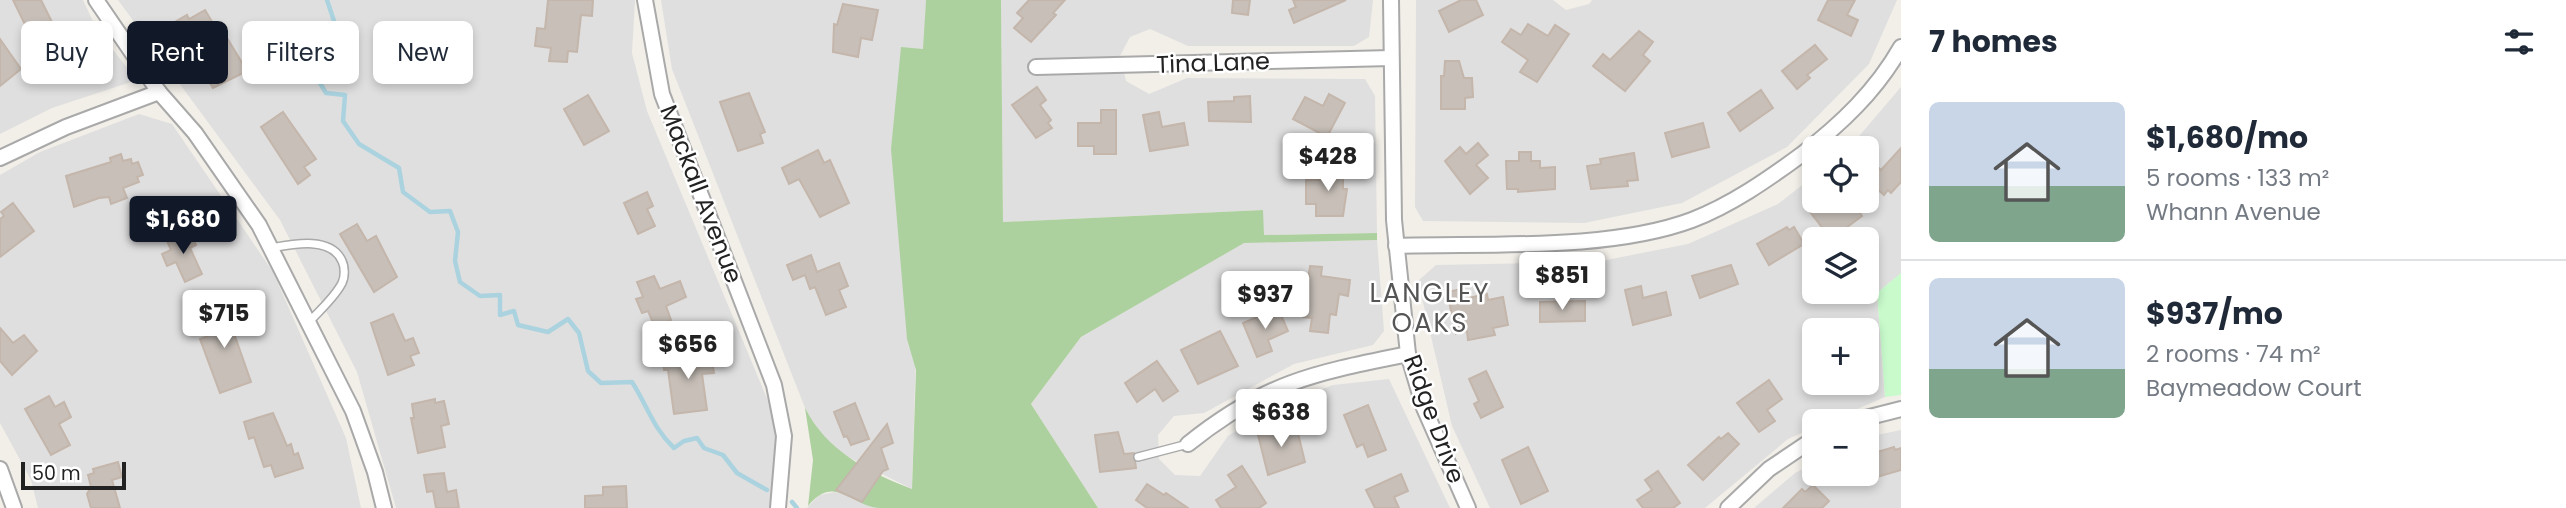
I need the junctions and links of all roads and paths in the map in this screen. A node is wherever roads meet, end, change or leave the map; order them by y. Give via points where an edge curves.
1 (96, 0) edge
2 (645, 0) edge
3 (1391, 0) edge
4 (1901, 47) edge
5 (1391, 58) junction
6 (1036, 67) dead end
7 (159, 92) junction
8 (0, 158) edge
9 (1396, 246) junction
10 (271, 247) junction
11 (310, 321) junction
12 (1408, 354) junction
13 (1901, 409) edge
14 (1879, 415) edge
15 (1188, 444) joint
16 (1802, 447) edge
17 (1138, 457) dead end
18 (0, 469) edge
19 (14, 508) edge
20 (384, 508) edge
21 (778, 508) edge
22 (1468, 508) edge
23 (1728, 508) edge

1 - 7 street
2 - 21 street, Mackall Avenue via 662,94 774,385 784,436
3 - 5 street, Ridge Drive
4 - 9 street via 1860,104 1819,141 1749,191 1692,220 1601,239
5 - 6 street, Tina Lane
5 - 9 street, Ridge Drive
7 - 8 street
7 - 10 street via 227,176
9 - 12 street, Ridge Drive
10 - 11 street
10 - 11 lane via 320,245 337,252 344,265 344,281
11 - 20 street via 353,411
12 - 15 street via 1337,368 1272,388
12 - 22 street, Ridge Drive via 1424,408
13 - 14 street
15 - 17 lane
16 - 23 street via 1769,469
18 - 19 street

